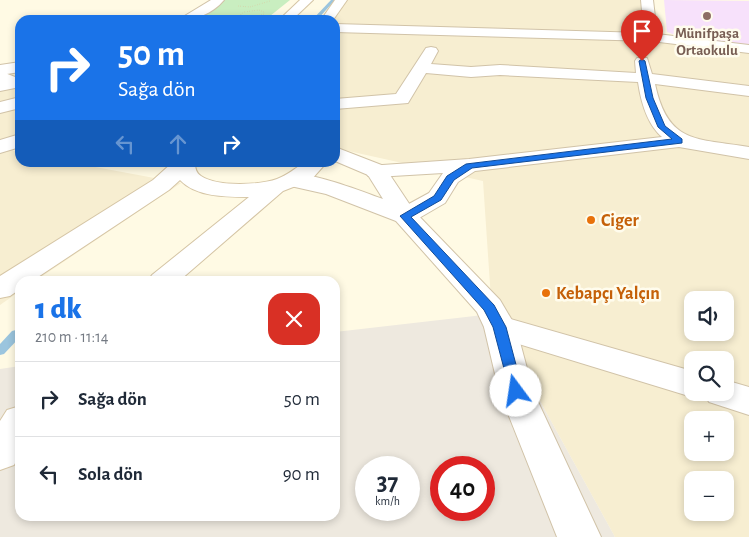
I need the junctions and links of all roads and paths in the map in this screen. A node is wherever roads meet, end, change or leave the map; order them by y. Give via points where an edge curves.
1 (218, 0) edge
2 (307, 0) edge
3 (341, 0) edge
4 (647, 0) edge
5 (194, 15) edge
6 (240, 15) edge
7 (261, 15) edge
8 (290, 15) edge
9 (330, 15) edge
10 (340, 28) edge
11 (441, 32) junction
12 (647, 38) junction
13 (749, 49) edge
14 (422, 68) junction
15 (0, 70) edge
16 (0, 76) edge
17 (15, 76) edge
18 (15, 78) edge
19 (644, 78) junction
20 (15, 80) edge
21 (0, 86) edge
22 (749, 91) edge
23 (15, 104) edge
24 (340, 104) edge
25 (0, 108) edge
26 (679, 141) junction
27 (15, 142) edge
28 (0, 147) edge
29 (749, 153) edge
30 (340, 155) edge
31 (469, 166) junction
32 (180, 167) edge
33 (184, 167) edge
34 (312, 167) edge
35 (376, 171) junction
36 (285, 184) junction
37 (405, 216) junction
38 (20, 276) edge
39 (168, 276) edge
40 (15, 279) edge
41 (0, 289) edge
42 (500, 327) junction
43 (684, 382) edge
44 (734, 396) edge
45 (749, 401) edge
46 (15, 429) edge
47 (0, 453) edge
48 (578, 537) edge

1 - 5 street
2 - 8 street
3 - 9 street
4 - 12 street
6 - 7 path via 252,10 264,12
10 - 11 street
11 - 12 street
11 - 14 street
12 - 13 street
12 - 19 street via 640,43
14 - 19 street
14 - 24 street via 402,99
15 - 17 street
16 - 18 street
19 - 22 street
19 - 26 street via 662,127
20 - 21 street
23 - 25 street
26 - 29 street
26 - 31 street
27 - 28 street
30 - 35 street
31 - 35 street
31 - 37 street via 450,178 438,198
32 - 38 street via 161,185
33 - 36 street via 195,182 211,188 253,191
34 - 36 street
35 - 37 street
36 - 37 street via 333,189
36 - 39 street
37 - 42 street via 489,308
40 - 41 street
42 - 43 street
42 - 48 street via 516,391
44 - 45 street
46 - 47 street

